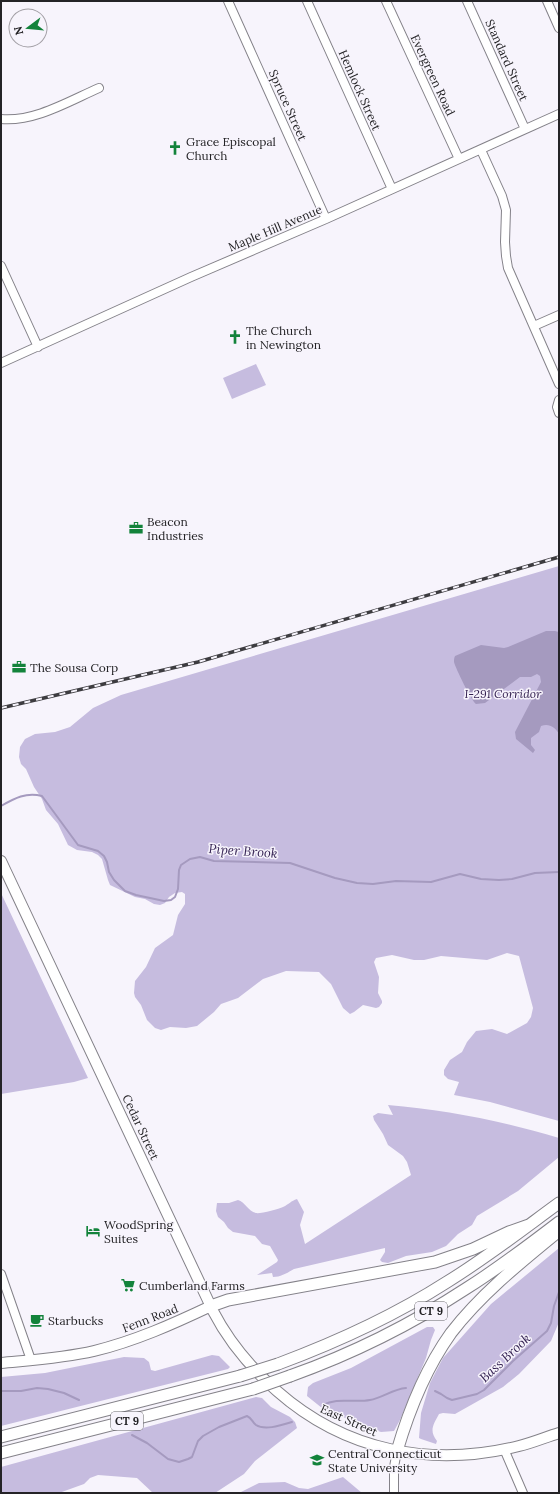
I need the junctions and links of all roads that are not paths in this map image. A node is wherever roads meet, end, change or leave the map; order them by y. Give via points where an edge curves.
1 (228, 1) edge
2 (307, 1) edge
3 (386, 1) edge
4 (467, 1) edge
5 (547, 1) edge
6 (559, 28) edge
7 (99, 88) dead end
8 (559, 114) edge
9 (1, 119) edge
10 (525, 129) junction
11 (481, 150) junction
12 (459, 159) junction
13 (392, 189) junction
14 (326, 219) junction
15 (1, 266) edge
16 (559, 315) edge
17 (534, 326) junction
18 (38, 347) junction
19 (1, 363) edge
20 (559, 384) edge
21 (559, 400) edge
22 (559, 413) edge
23 (1, 861) edge
24 (559, 1203) edge
25 (559, 1222) edge
26 (529, 1225) junction
27 (559, 1231) edge
28 (1, 1274) edge
29 (211, 1306) junction
30 (31, 1360) junction
31 (1, 1363) edge
32 (277, 1391) joint
33 (559, 1433) edge
34 (1, 1437) edge
35 (504, 1449) junction
36 (397, 1451) junction
37 (1, 1453) edge
38 (394, 1493) edge
39 (523, 1493) edge

1 - 14 street, Spruce Street
2 - 13 street, Hemlock Street
3 - 12 street, Evergreen Road
4 - 10 street, Standard Street
5 - 6 street
7 - 9 street via 42,112 19,118
8 - 10 street, Maple Hill Avenue
10 - 11 street, Maple Hill Avenue
11 - 12 street, Maple Hill Avenue
11 - 17 street via 506,210 505,242 508,268
12 - 13 street, Maple Hill Avenue
13 - 14 street, Maple Hill Avenue
14 - 18 street, Maple Hill Avenue
15 - 18 street
16 - 17 street
17 - 20 street
18 - 19 street, Maple Hill Avenue
21 - 22 street
23 - 29 main road, Cedar Street
24 - 26 highway, CT 9
25 - 37 highway, CT 9, bridge via 480,1280 428,1312 372,1342 290,1376 253,1389
26 - 29 highway via 466,1252 435,1262 228,1300
26 - 34 highway, CT 9, bridge via 470,1268 410,1304 347,1336 278,1364
27 - 36 highway via 482,1298 451,1334 421,1386
28 - 30 street
29 - 30 main road, Fenn Road via 118,1345 85,1353
29 - 32 main road, Cedar Street via 224,1331 241,1354
30 - 31 main road, Fenn Road
32 - 36 main road, East Street via 304,1413 336,1431 370,1445
33 - 35 main road, East Street
35 - 36 main road, East Street via 451,1455
35 - 39 street
36 - 38 street

